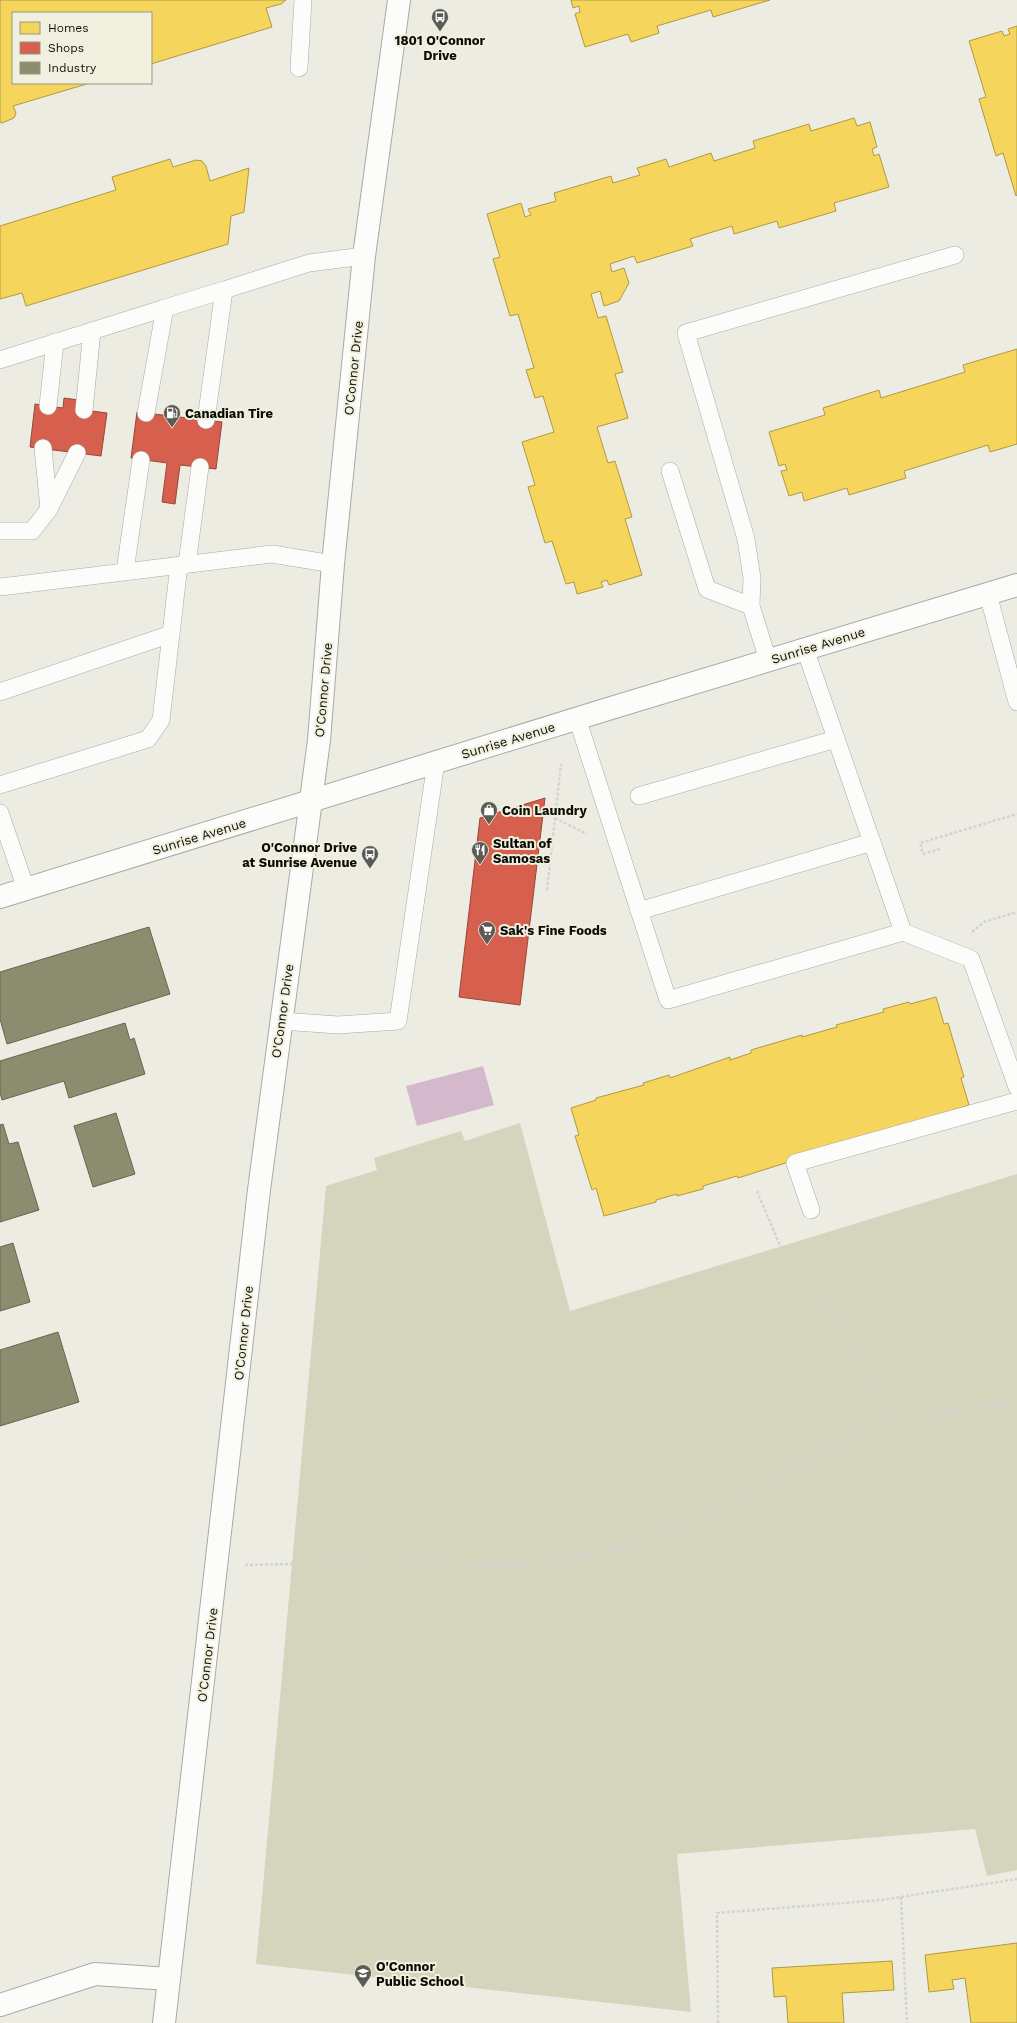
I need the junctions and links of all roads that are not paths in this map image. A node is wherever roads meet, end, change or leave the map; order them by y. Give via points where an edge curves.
1 (303, 0) edge
2 (399, 0) edge
3 (299, 68) dead end
4 (955, 255) dead end
5 (364, 256) junction
6 (224, 290) junction
7 (165, 308) junction
8 (92, 331) junction
9 (55, 342) junction
10 (0, 360) edge
11 (48, 406) dead end
12 (84, 410) dead end
13 (146, 413) dead end
14 (206, 420) dead end
15 (43, 448) dead end
16 (77, 453) dead end
17 (140, 460) dead end
18 (200, 467) dead end
19 (670, 471) dead end
20 (49, 509) junction
21 (0, 531) edge
22 (183, 564) junction
23 (333, 564) junction
24 (125, 571) junction
25 (1017, 585) edge
26 (0, 587) edge
27 (988, 594) junction
28 (751, 606) junction
29 (171, 634) junction
30 (805, 649) junction
31 (768, 660) junction
32 (0, 692) edge
33 (1017, 702) edge
34 (577, 718) junction
35 (836, 739) junction
36 (436, 762) junction
37 (0, 785) edge
38 (639, 796) dead end
39 (311, 801) junction
40 (0, 813) edge
41 (872, 842) junction
42 (26, 889) junction
43 (0, 897) edge
44 (639, 911) junction
45 (903, 932) junction
46 (281, 1021) junction
47 (1017, 1087) edge
48 (1017, 1101) edge
49 (811, 1210) dead end
50 (169, 1980) junction
51 (0, 2005) edge
52 (164, 2023) edge

1 - 3 lane
2 - 5 main road, O'Connor Drive
4 - 28 lane via 686,333 746,539 752,578
5 - 6 lane via 309,263
5 - 23 main road, O'Connor Drive
6 - 7 lane
6 - 14 lane
7 - 8 lane
7 - 13 lane
8 - 9 lane
8 - 12 lane
9 - 10 lane
9 - 11 lane
15 - 20 lane
16 - 20 lane
17 - 24 lane
18 - 22 lane
19 - 28 lane via 707,590
20 - 21 lane via 32,531
22 - 23 lane via 272,554
22 - 24 lane
22 - 29 lane
23 - 39 main road, O'Connor Drive via 319,740
24 - 26 lane
25 - 27 main road, Sunrise Avenue
27 - 30 main road, Sunrise Avenue
27 - 33 lane
28 - 31 lane
29 - 32 lane
29 - 37 lane via 161,720 148,739
30 - 31 main road, Sunrise Avenue
30 - 35 lane
31 - 34 main road, Sunrise Avenue
34 - 36 main road, Sunrise Avenue
34 - 44 lane
35 - 38 lane
35 - 41 lane
36 - 39 main road, Sunrise Avenue
36 - 46 lane via 398,1021 338,1025
39 - 42 main road, Sunrise Avenue
39 - 46 main road, O'Connor Drive
40 - 42 lane
41 - 44 lane
41 - 45 lane
42 - 43 main road, Sunrise Avenue
44 - 45 lane via 668,1000
45 - 47 lane via 971,959
46 - 50 main road, O'Connor Drive via 259,1190
48 - 49 lane via 795,1163
50 - 51 main road via 95,1974
50 - 52 main road, O'Connor Drive

